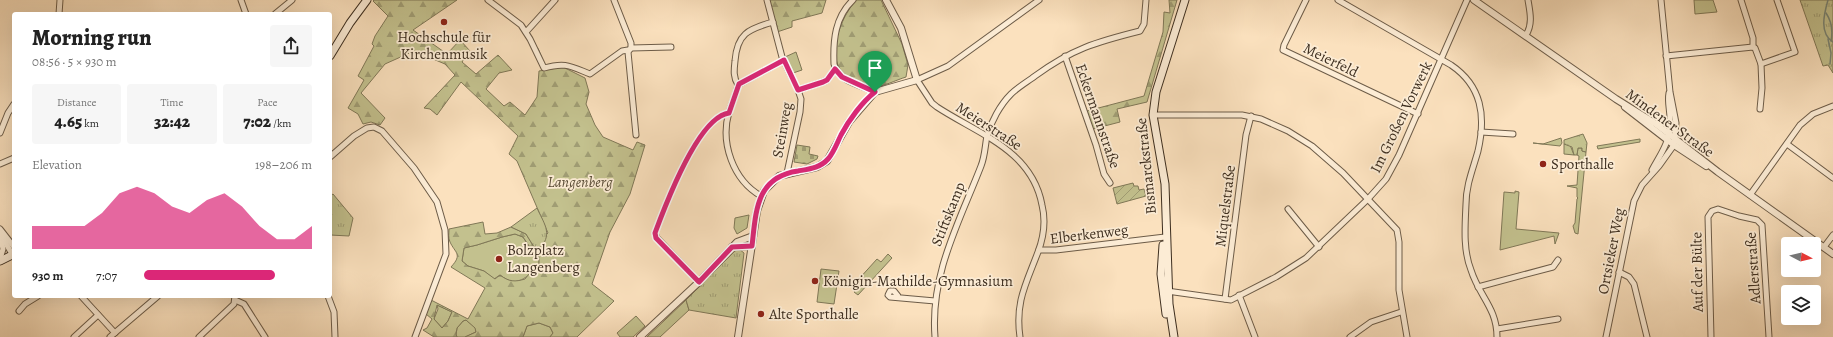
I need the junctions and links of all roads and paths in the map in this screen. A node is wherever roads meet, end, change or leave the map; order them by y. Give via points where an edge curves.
1 (60, 0) edge
2 (240, 0) edge
3 (292, 0) edge
4 (368, 0) edge
5 (488, 0) edge
6 (555, 0) edge
7 (614, 0) edge
8 (767, 0) edge
9 (853, 0) edge
10 (886, 0) edge
11 (1146, 0) edge
12 (1185, 0) edge
13 (1306, 0) edge
14 (1338, 0) edge
15 (1467, 0) edge
16 (1474, 0) edge
17 (1528, 0) edge
18 (1661, 0) edge
19 (1741, 0) edge
20 (1777, 0) edge
21 (1036, 1) edge
22 (59, 12) edge
23 (245, 12) edge
24 (277, 12) edge
25 (773, 22) junction
26 (526, 32) junction
27 (1526, 35) junction
28 (671, 47) dead end
29 (1753, 47) junction
30 (629, 49) junction
31 (332, 53) edge
32 (1064, 56) junction
33 (1666, 56) junction
34 (784, 60) junction
35 (1442, 60) junction
36 (1761, 64) junction
37 (835, 69) junction
38 (917, 80) junction
39 (738, 85) junction
40 (800, 89) junction
41 (875, 92) junction
42 (1670, 92) junction
43 (1833, 106) edge
44 (12, 107) edge
45 (1760, 109) dead end
46 (729, 113) junction
47 (1418, 114) junction
48 (1153, 115) junction
49 (1251, 116) junction
50 (1481, 132) junction
51 (0, 133) edge
52 (1513, 134) dead end
53 (636, 135) dead end
54 (987, 137) junction
55 (1668, 137) junction
56 (1675, 142) junction
57 (1787, 144) junction
58 (332, 155) edge
59 (12, 159) edge
60 (0, 164) edge
61 (787, 173) junction
62 (1650, 175) junction
63 (1833, 178) edge
64 (1110, 183) dead end
65 (1750, 195) junction
66 (761, 196) junction
67 (1368, 199) junction
68 (1288, 209) dead end
69 (1715, 209) joint
70 (0, 229) edge
71 (0, 235) edge
72 (1833, 235) edge
73 (753, 236) junction
74 (1165, 237) junction
75 (12, 245) edge
76 (752, 246) junction
77 (732, 247) junction
78 (1319, 247) junction
79 (1824, 247) junction
80 (1039, 250) junction
81 (12, 253) edge
82 (12, 254) edge
83 (1833, 254) edge
84 (0, 260) edge
85 (1558, 260) dead end
86 (1619, 272) junction
87 (1630, 279) junction
88 (1617, 280) junction
89 (699, 282) junction
90 (1478, 287) junction
91 (1165, 291) junction
92 (1239, 295) junction
93 (898, 296) dead end
94 (35, 298) edge
95 (83, 298) edge
96 (156, 298) edge
97 (235, 298) edge
98 (329, 298) edge
99 (1225, 299) junction
100 (935, 301) junction
101 (19, 311) dead end
102 (1401, 312) junction
103 (98, 315) junction
104 (1558, 319) dead end
105 (1497, 329) junction
106 (112, 336) edge
107 (74, 337) edge
108 (199, 337) edge
109 (265, 337) edge
110 (335, 337) edge
111 (415, 337) edge
112 (640, 337) edge
113 (738, 337) edge
114 (934, 337) edge
115 (1020, 337) edge
116 (1174, 337) edge
117 (1255, 337) edge
118 (1350, 337) edge
119 (1407, 337) edge
120 (1497, 337) edge
121 (1606, 337) edge
122 (1646, 337) edge
123 (1711, 337) edge
124 (1770, 337) edge

1 - 22 street
2 - 23 street
3 - 24 street
4 - 31 main road
5 - 26 street
6 - 26 street
7 - 30 street via 631,43
8 - 25 street, Steinweg
9 - 37 street via 834,33
10 - 38 street via 902,28
11 - 32 street, Stiftskamp via 1144,24 1140,31 1097,42
12 - 48 main road, Bismarckstraße via 1156,92
13 - 47 street, Meierfeld via 1284,45 1284,50
14 - 35 street
15 - 35 street, Im Großen Vorwerk
16 - 27 street, Mindener Straße
17 - 27 street via 1531,20 1530,30
18 - 33 street
19 - 29 street via 1753,38
20 - 36 street via 1795,52
21 - 38 street via 948,66
25 - 34 street, Steinweg
25 - 39 street via 757,26 737,45 733,75
26 - 30 street via 544,68 557,64 566,65 590,74 622,51
27 - 55 street, Mindener Straße via 1641,114
28 - 30 street
29 - 33 street
29 - 36 street
30 - 53 street
32 - 54 street, Stiftskamp via 1010,95 1000,108
32 - 64 street, Eckermannstraße via 1104,174
33 - 42 street
34 - 39 street
34 - 40 street, Steinweg
35 - 47 street, Im Großen Vorwerk
35 - 50 street via 1462,72 1475,90 1480,108
36 - 45 street
37 - 40 street via 827,80
37 - 41 street via 842,77
38 - 41 street
38 - 54 street, Meierstraße via 932,103
39 - 46 street
40 - 61 street, Steinweg via 800,112
41 - 61 street via 849,122 827,161 811,169
42 - 55 street
42 - 56 street via 1676,116
43 - 57 street via 1806,119
44 - 51 street
46 - 66 street via 726,139 730,157 747,186
46 - 89 street via 722,114 711,123 694,148 666,203 655,233 656,238
47 - 67 street, Im Großen Vorwerk via 1392,169 1380,188
48 - 49 street
48 - 74 main road, Bismarckstraße via 1165,184
49 - 67 street via 1273,123 1299,137 1343,173
49 - 99 street, Miquelstraße via 1246,136
50 - 52 street
50 - 90 street via 1468,181 1466,203 1467,255
54 - 80 street, Meierstraße via 1016,157 1033,179 1041,200 1045,222
54 - 100 street, Stiftskamp via 981,165 948,244
55 - 56 street, Mindener Straße
55 - 62 street, Ortsieker Weg
56 - 62 street, Ortsieker Weg via 1660,166
56 - 65 street, Mindener Straße
57 - 63 street
57 - 65 street
58 - 111 street via 354,136 374,127 382,131 434,195 444,220 446,254
59 - 60 street
61 - 66 street via 773,180
62 - 86 street, Ortsieker Weg via 1632,204
65 - 79 street, Mindener Straße
66 - 73 street
67 - 78 street, Im Großen Vorwerk
67 - 102 street via 1394,226 1398,236
68 - 78 street
69 - 123 street, Auf der Bülte via 1708,217
69 - 124 street, Adlerstraße via 1757,220 1762,225
70 - 75 street
71 - 81 street
71 - 84 street via 3,249
72 - 79 street
73 - 76 street
73 - 77 street via 744,238
74 - 80 street, Elberkenweg
74 - 91 main road, Bismarckstraße
76 - 77 street
76 - 113 street
77 - 89 street
78 - 92 street, Im Großen Vorwerk via 1281,274
79 - 83 street, Mindener Straße
80 - 115 street, Meierstraße via 1020,300
82 - 84 main road
85 - 90 street via 1553,267
86 - 87 street
86 - 88 street, Ortsieker Weg
87 - 88 street
87 - 122 street via 1634,284
88 - 121 street, Ortsieker Weg
89 - 112 street
90 - 105 street via 1493,311
91 - 99 street
91 - 116 main road, Bismarckstraße
92 - 99 street, Im Großen Vorwerk
92 - 117 street
93 - 100 street
94 - 101 street
95 - 103 street
96 - 106 street
97 - 108 street via 234,304 222,317
97 - 109 street via 244,304
98 - 110 street via 334,312
100 - 114 street, Stiftskamp
102 - 118 street via 1371,322
102 - 119 street
103 - 106 street
103 - 107 street
104 - 105 street
105 - 120 street

